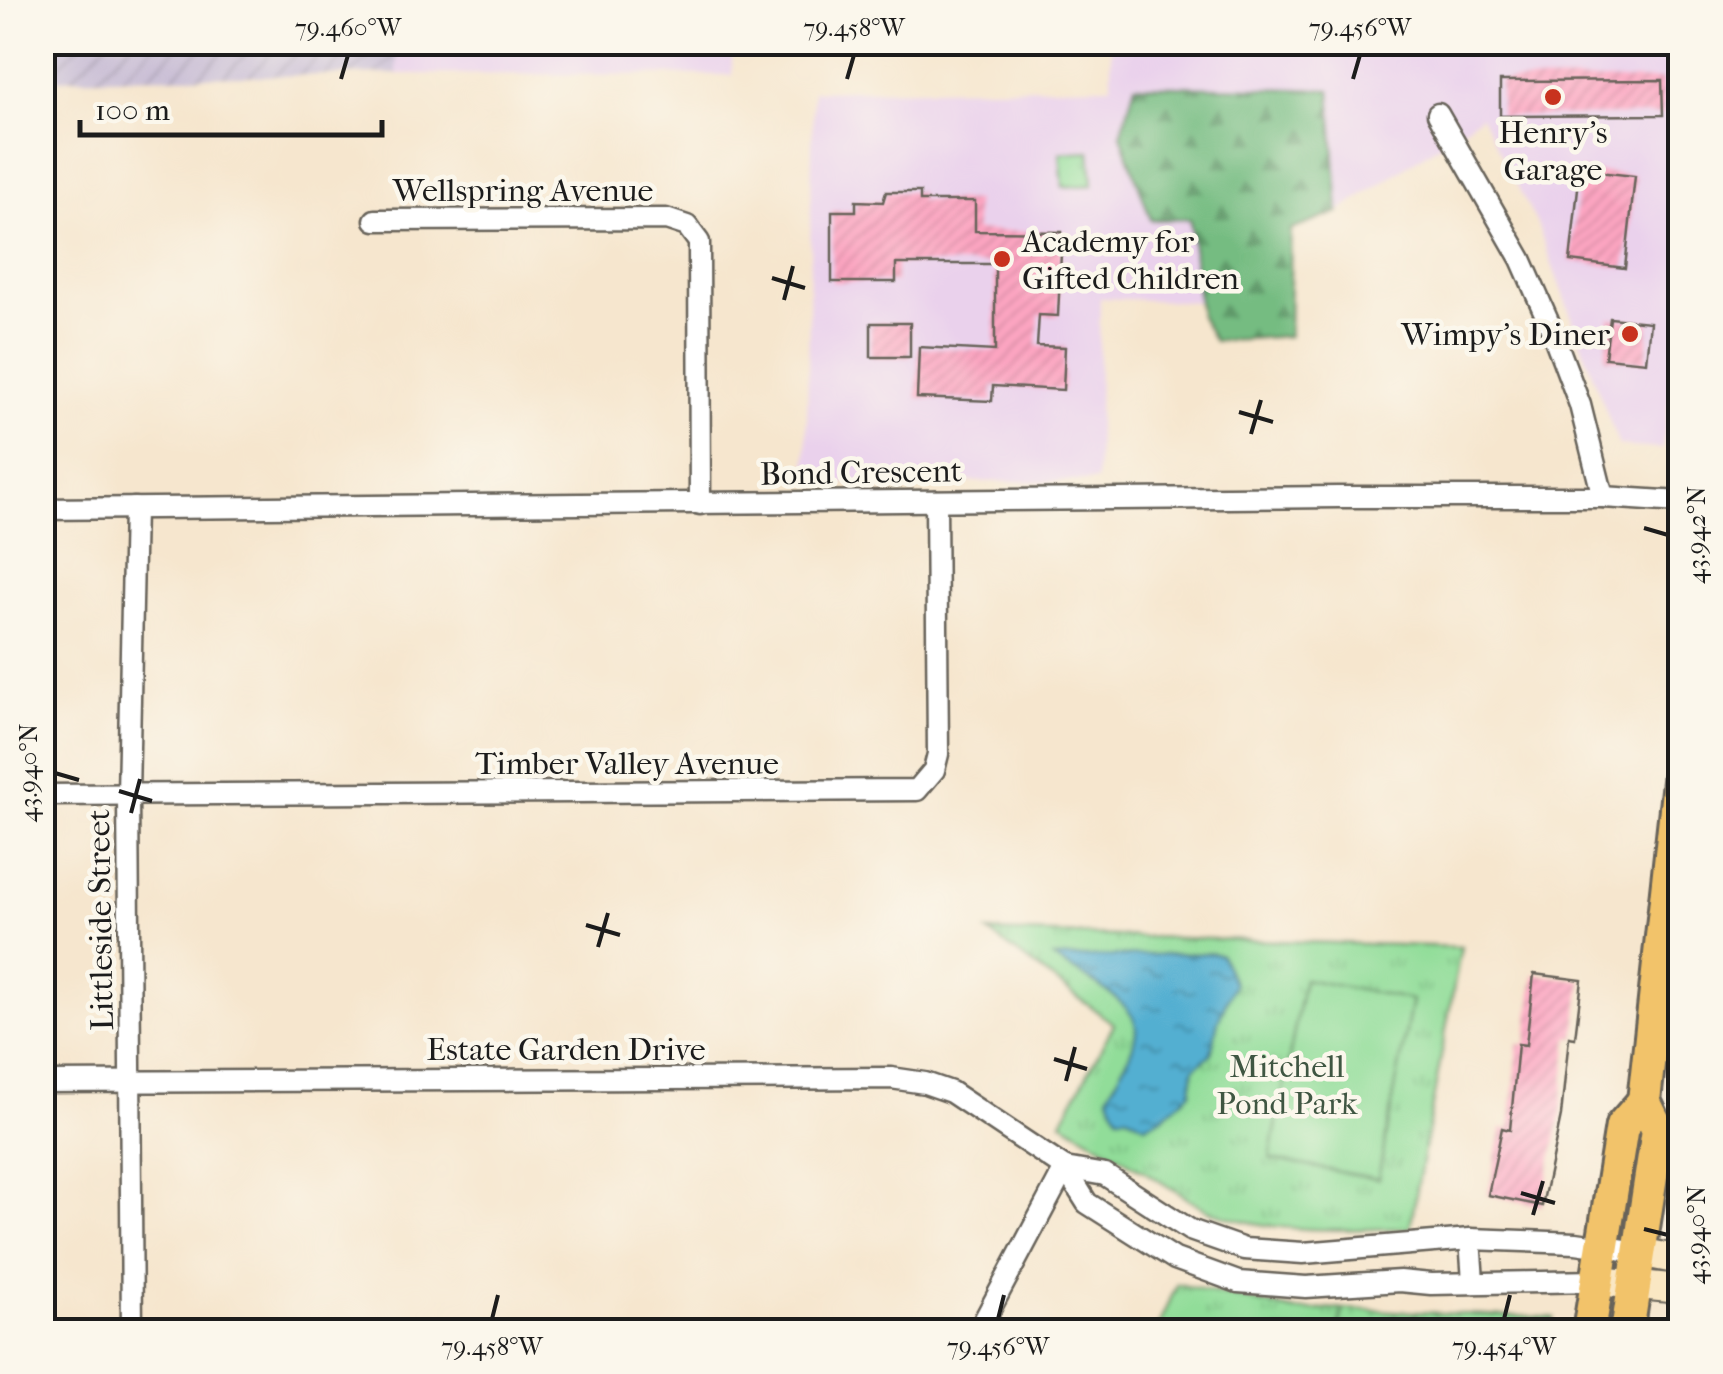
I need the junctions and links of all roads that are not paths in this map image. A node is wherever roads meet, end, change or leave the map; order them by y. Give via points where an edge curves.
1 (1438, 114) dead end
2 (375, 220) dead end
3 (1603, 497) junction
4 (936, 501) junction
5 (1680, 502) edge
6 (700, 504) junction
7 (42, 508) edge
8 (134, 508) junction
9 (1680, 772) edge
10 (128, 795) junction
11 (42, 796) edge
12 (131, 1081) junction
13 (42, 1082) edge
14 (1644, 1100) junction
15 (1065, 1168) junction
16 (1470, 1239) junction
17 (1604, 1247) junction
18 (1680, 1260) edge
19 (1637, 1268) junction
20 (1473, 1281) junction
21 (1598, 1281) junction
22 (1680, 1289) edge
23 (132, 1332) edge
24 (978, 1332) edge
25 (1589, 1332) edge
26 (1627, 1332) edge

1 - 3 street via 1547,318 1580,404
2 - 6 street, Wellspring Avenue via 666,219 687,226 698,242
3 - 4 street, Bond Crescent
3 - 5 street, Bond Crescent
4 - 6 street, Bond Crescent
4 - 10 street, Timber Valley Avenue via 938,754 917,790
6 - 8 street, Bond Crescent
7 - 8 street, Bond Crescent
8 - 10 street, Littleside Street
9 - 14 main road
10 - 11 street, Timber Valley Avenue
10 - 12 street, Littleside Street
12 - 13 street, Estate Garden Drive
12 - 15 street, Estate Garden Drive via 891,1078 951,1092
12 - 23 street, Littleside Street
14 - 17 main road via 1622,1126
14 - 19 main road via 1658,1130
15 - 16 street, Estate Garden Drive via 1104,1175 1190,1230 1244,1249 1303,1253
15 - 20 street, Estate Garden Drive via 1087,1203 1175,1259 1238,1282 1306,1288
15 - 24 street
16 - 17 street, Estate Garden Drive
16 - 20 street
17 - 19 street, Estate Garden Drive
17 - 21 main road
18 - 19 street
19 - 21 street
19 - 22 street
19 - 26 main road
20 - 21 street, Estate Garden Drive
21 - 25 main road

